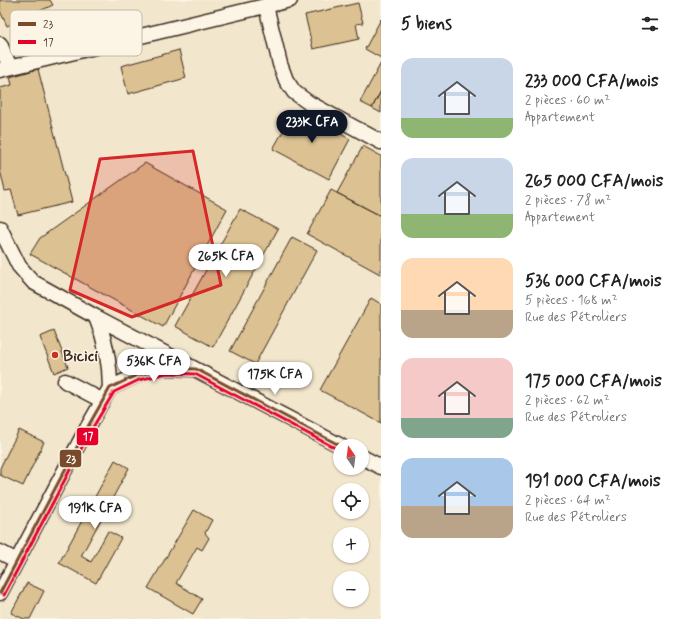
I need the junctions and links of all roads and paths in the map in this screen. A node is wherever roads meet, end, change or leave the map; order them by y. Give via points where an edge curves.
1 (278, 2) edge
2 (142, 35) edge
3 (0, 44) edge
4 (55, 56) edge
5 (5, 68) edge
6 (381, 142) edge
7 (0, 228) edge
8 (96, 317) junction
9 (196, 369) junction
10 (64, 381) dead end
11 (107, 394) junction
12 (333, 442) edge
13 (369, 461) edge
14 (381, 467) edge
15 (0, 552) edge
16 (17, 561) junction
17 (0, 593) edge

1 - 2 street
1 - 6 street via 280,64 294,92 309,103
3 - 5 street
4 - 5 street
7 - 8 street via 19,266 33,282
8 - 9 street
8 - 11 street via 107,352 110,374
9 - 11 street via 166,368 151,371 137,375
9 - 12 street
10 - 11 street
11 - 16 street
13 - 14 street
15 - 16 street
16 - 17 street

